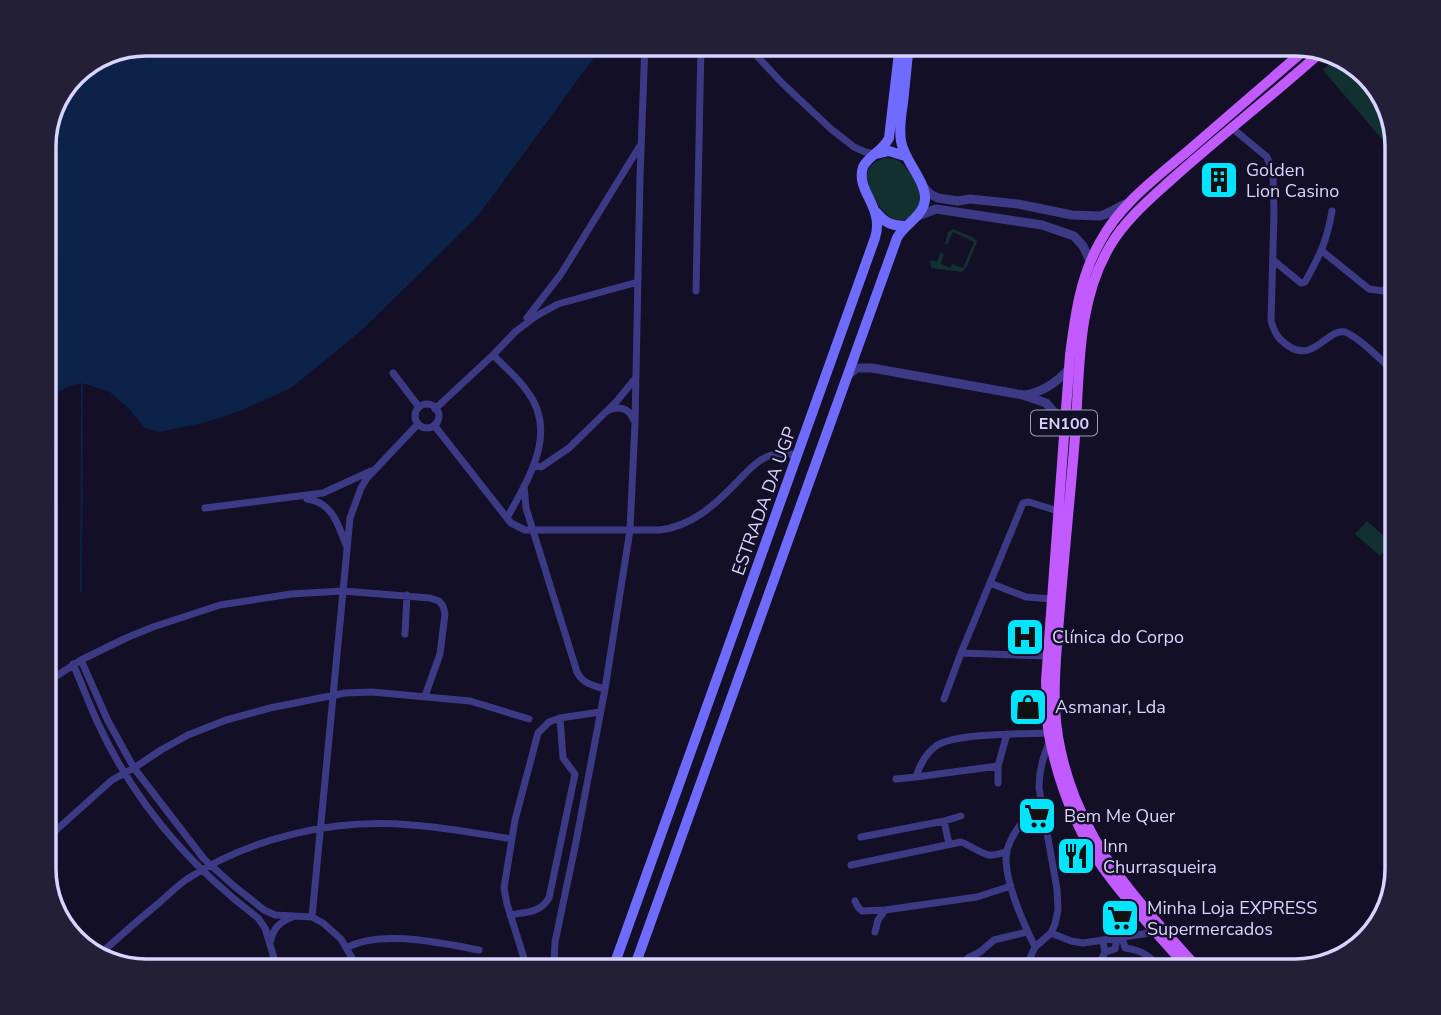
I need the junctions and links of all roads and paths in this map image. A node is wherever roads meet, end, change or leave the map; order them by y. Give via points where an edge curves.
1 (645, 56) edge
2 (701, 56) edge
3 (758, 56) edge
4 (899, 56) edge
5 (908, 56) edge
6 (1298, 56) edge
7 (1313, 59) edge
8 (1232, 128) junction
9 (641, 143) junction
10 (855, 147) junction
11 (876, 154) junction
12 (905, 156) junction
13 (862, 169) junction
14 (922, 185) junction
15 (1138, 195) junction
16 (1332, 211) dead end
17 (876, 212) junction
18 (1072, 215) junction
19 (918, 216) junction
20 (905, 226) junction
21 (1067, 232) junction
22 (1322, 251) junction
23 (1273, 260) junction
24 (1090, 261) junction
25 (638, 282) junction
26 (1385, 289) edge
27 (696, 291) dead end
28 (515, 332) junction
29 (857, 348) junction
30 (493, 355) junction
31 (1385, 361) edge
32 (872, 368) junction
33 (1068, 370) junction
34 (393, 373) dead end
35 (636, 373) junction
36 (848, 375) junction
37 (1023, 395) junction
38 (419, 407) junction
39 (435, 408) junction
40 (607, 411) junction
41 (635, 423) junction
42 (418, 424) junction
43 (1064, 424) junction
44 (434, 425) junction
45 (798, 455) junction
46 (534, 465) junction
47 (374, 469) junction
48 (524, 486) junction
49 (297, 498) junction
50 (205, 508) dead end
51 (1058, 510) junction
52 (506, 518) junction
53 (533, 530) junction
54 (630, 530) junction
55 (347, 549) junction
56 (990, 583) junction
57 (343, 591) junction
58 (407, 595) junction
59 (1052, 599) junction
60 (405, 634) dead end
61 (961, 653) junction
62 (1047, 656) junction
63 (77, 662) junction
64 (58, 675) dead end
65 (605, 689) junction
66 (334, 695) junction
67 (425, 696) junction
68 (944, 699) dead end
69 (600, 712) junction
70 (560, 718) junction
71 (529, 719) dead end
72 (1007, 734) junction
73 (1050, 737) junction
74 (998, 766) junction
75 (134, 768) junction
76 (125, 774) junction
77 (916, 777) junction
78 (896, 779) dead end
79 (998, 783) dead end
80 (1041, 801) junction
81 (961, 816) dead end
82 (944, 821) junction
83 (56, 830) edge
84 (319, 830) junction
85 (861, 837) dead end
86 (506, 838) dead end
87 (949, 844) junction
88 (1007, 852) junction
89 (851, 865) dead end
90 (212, 866) junction
91 (202, 872) junction
92 (1011, 886) junction
93 (855, 901) dead end
94 (885, 910) junction
95 (510, 915) junction
96 (293, 917) junction
97 (312, 917) junction
98 (875, 932) dead end
99 (1027, 932) junction
100 (1156, 932) junction
101 (1051, 933) junction
102 (1119, 938) junction
103 (1103, 941) junction
104 (1035, 947) junction
105 (271, 948) junction
106 (105, 949) edge
107 (479, 950) dead end
108 (348, 952) junction
109 (1105, 952) junction
110 (968, 958) dead end
111 (276, 959) edge
112 (348, 959) edge
113 (352, 959) edge
114 (524, 959) edge
115 (554, 959) edge
116 (616, 959) edge
117 (637, 959) edge
118 (1030, 959) edge
119 (1102, 959) edge
120 (1152, 959) edge
121 (1179, 959) edge
122 (1190, 959) edge

1 - 9 street
2 - 27 street
3 - 10 street
4 - 11 main road via 889,138
5 - 12 main road via 900,131
6 - 15 main road, EN100
7 - 8 main road, EN100
8 - 23 street via 1267,157 1273,174
8 - 122 main road, EN100 via 1147,201 1110,246 1092,286 1080,354 1054,696 1066,770 1083,815 1119,876
9 - 25 street
9 - 28 street via 561,274
10 - 11 street
10 - 13 street
11 - 12 main road via 889,151
11 - 13 main road
12 - 14 main road
13 - 17 main road, ESTRADA DA UGP via 863,186
14 - 18 street via 938,198 1018,204
14 - 19 main road via 925,200
15 - 18 street via 1106,214
15 - 24 main road, EN100 via 1110,226
16 - 22 street
17 - 20 main road via 887,223
17 - 45 main road, ESTRADA DA UGP via 878,230 871,252
18 - 21 street via 1076,226
19 - 20 main road
19 - 21 street via 936,209
20 - 29 main road
21 - 24 street via 1080,242
22 - 23 street via 1303,283
22 - 26 street via 1369,289
23 - 31 street via 1272,321 1280,340 1303,351 1336,333 1348,333
24 - 33 main road, EN100 via 1076,311
25 - 28 street via 558,304
25 - 35 street
28 - 30 street
29 - 32 street via 860,361
29 - 36 main road
30 - 39 street
30 - 46 street via 538,408 541,433
32 - 36 street via 857,368
32 - 37 street
33 - 37 street via 1044,390
33 - 43 main road, EN100
34 - 38 street
35 - 40 street via 628,390
35 - 41 street
36 - 117 main road
37 - 43 street via 1046,403
38 - 39 street
38 - 42 street via 415,414
39 - 44 street
40 - 41 street via 625,409
40 - 46 street via 569,448 541,467
41 - 54 street
42 - 44 street
42 - 47 street
43 - 51 main road, EN100
44 - 52 street
45 - 54 street via 774,454 761,460 687,523 673,529
45 - 116 main road, ESTRADA DA UGP
46 - 48 street
47 - 49 street via 323,493
47 - 55 street via 353,508
48 - 52 street
48 - 53 street
49 - 50 street
49 - 55 street via 327,507
51 - 56 street via 1023,503
51 - 59 main road, EN100
52 - 53 street
53 - 54 street
53 - 65 street via 577,672 586,683
54 - 65 street
55 - 57 street
56 - 59 street via 1026,597
56 - 61 street
57 - 58 street
57 - 63 street via 220,605 153,627
57 - 66 street
58 - 60 street
58 - 67 street via 439,601 445,614 440,654
59 - 62 main road, EN100
61 - 62 street
61 - 68 street
62 - 73 main road, EN100
63 - 64 street
63 - 75 street
63 - 76 street via 97,721
65 - 69 street
66 - 67 street
66 - 75 street via 226,720 188,735
66 - 84 street
67 - 71 street via 470,701
69 - 70 street
69 - 115 street
70 - 95 street via 538,733 515,820 504,888
70 - 95 street via 563,758 575,774 549,898 539,910
72 - 73 street
72 - 74 street
72 - 77 street via 937,745 926,755
73 - 80 street via 1039,773
73 - 100 main road, EN100 via 1062,786 1089,845
74 - 77 street
74 - 79 street
75 - 76 street
75 - 90 street
76 - 83 street via 112,780
76 - 91 street
77 - 78 street
80 - 88 street via 1021,823
80 - 101 street via 1057,889 1058,910
81 - 82 street
82 - 85 street
82 - 87 street
84 - 86 street via 411,825
84 - 90 street via 243,850
84 - 97 street
87 - 88 street via 961,842 986,855
87 - 89 street
88 - 92 street
90 - 91 street
90 - 96 street via 264,910
91 - 105 street via 258,918
91 - 106 street via 187,879
92 - 94 street via 977,897
92 - 99 street
93 - 94 street via 862,911
94 - 98 street
95 - 114 street
96 - 97 street
96 - 105 street via 276,927
97 - 108 street via 334,932
99 - 104 street
99 - 110 street via 994,940
100 - 102 street
100 - 121 main road, EN100
101 - 103 street via 1083,943
101 - 104 street
102 - 103 street
102 - 109 street via 1115,949
102 - 120 street via 1125,948 1142,951
103 - 109 street
104 - 118 street
105 - 111 street
107 - 108 street via 413,939 376,939 358,941
108 - 112 street
108 - 113 street
109 - 119 street

